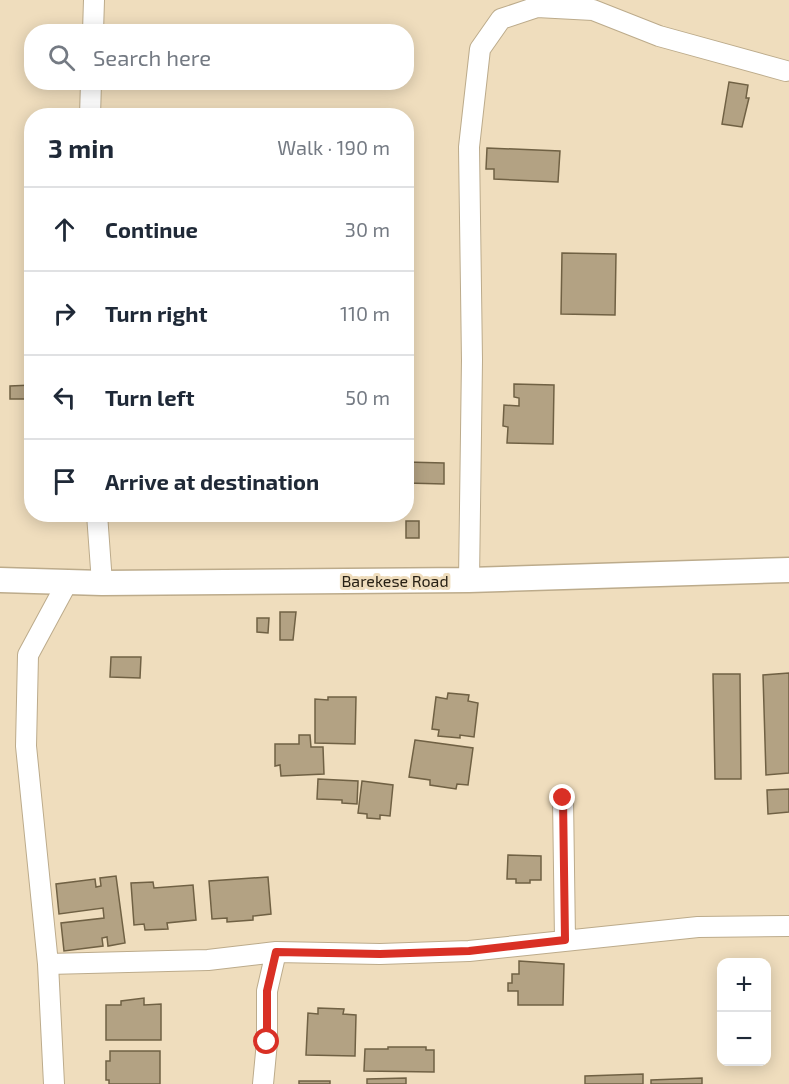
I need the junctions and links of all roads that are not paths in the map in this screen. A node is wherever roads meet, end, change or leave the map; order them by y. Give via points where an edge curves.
1 (94, 0) edge
2 (93, 24) edge
3 (786, 71) dead end
4 (91, 90) edge
5 (90, 108) edge
6 (97, 522) edge
7 (789, 567) edge
8 (0, 580) edge
9 (469, 580) junction
10 (68, 581) junction
11 (102, 583) junction
12 (563, 798) dead end
13 (789, 926) edge
14 (565, 940) junction
15 (276, 952) junction
16 (48, 964) junction
17 (54, 1084) edge
18 (263, 1084) edge

1 - 2 street
3 - 9 street via 659,36 593,10 537,7 501,19 480,49 469,147
4 - 5 street
6 - 11 street
7 - 9 main road, Barekese Road
8 - 10 main road, Barekese Road
9 - 11 main road, Barekese Road
10 - 11 main road, Barekese Road
10 - 16 street via 28,655 26,746
12 - 14 street
13 - 14 street via 698,927
14 - 15 street via 469,951
15 - 16 street via 208,960
15 - 18 street via 267,991
16 - 17 street

